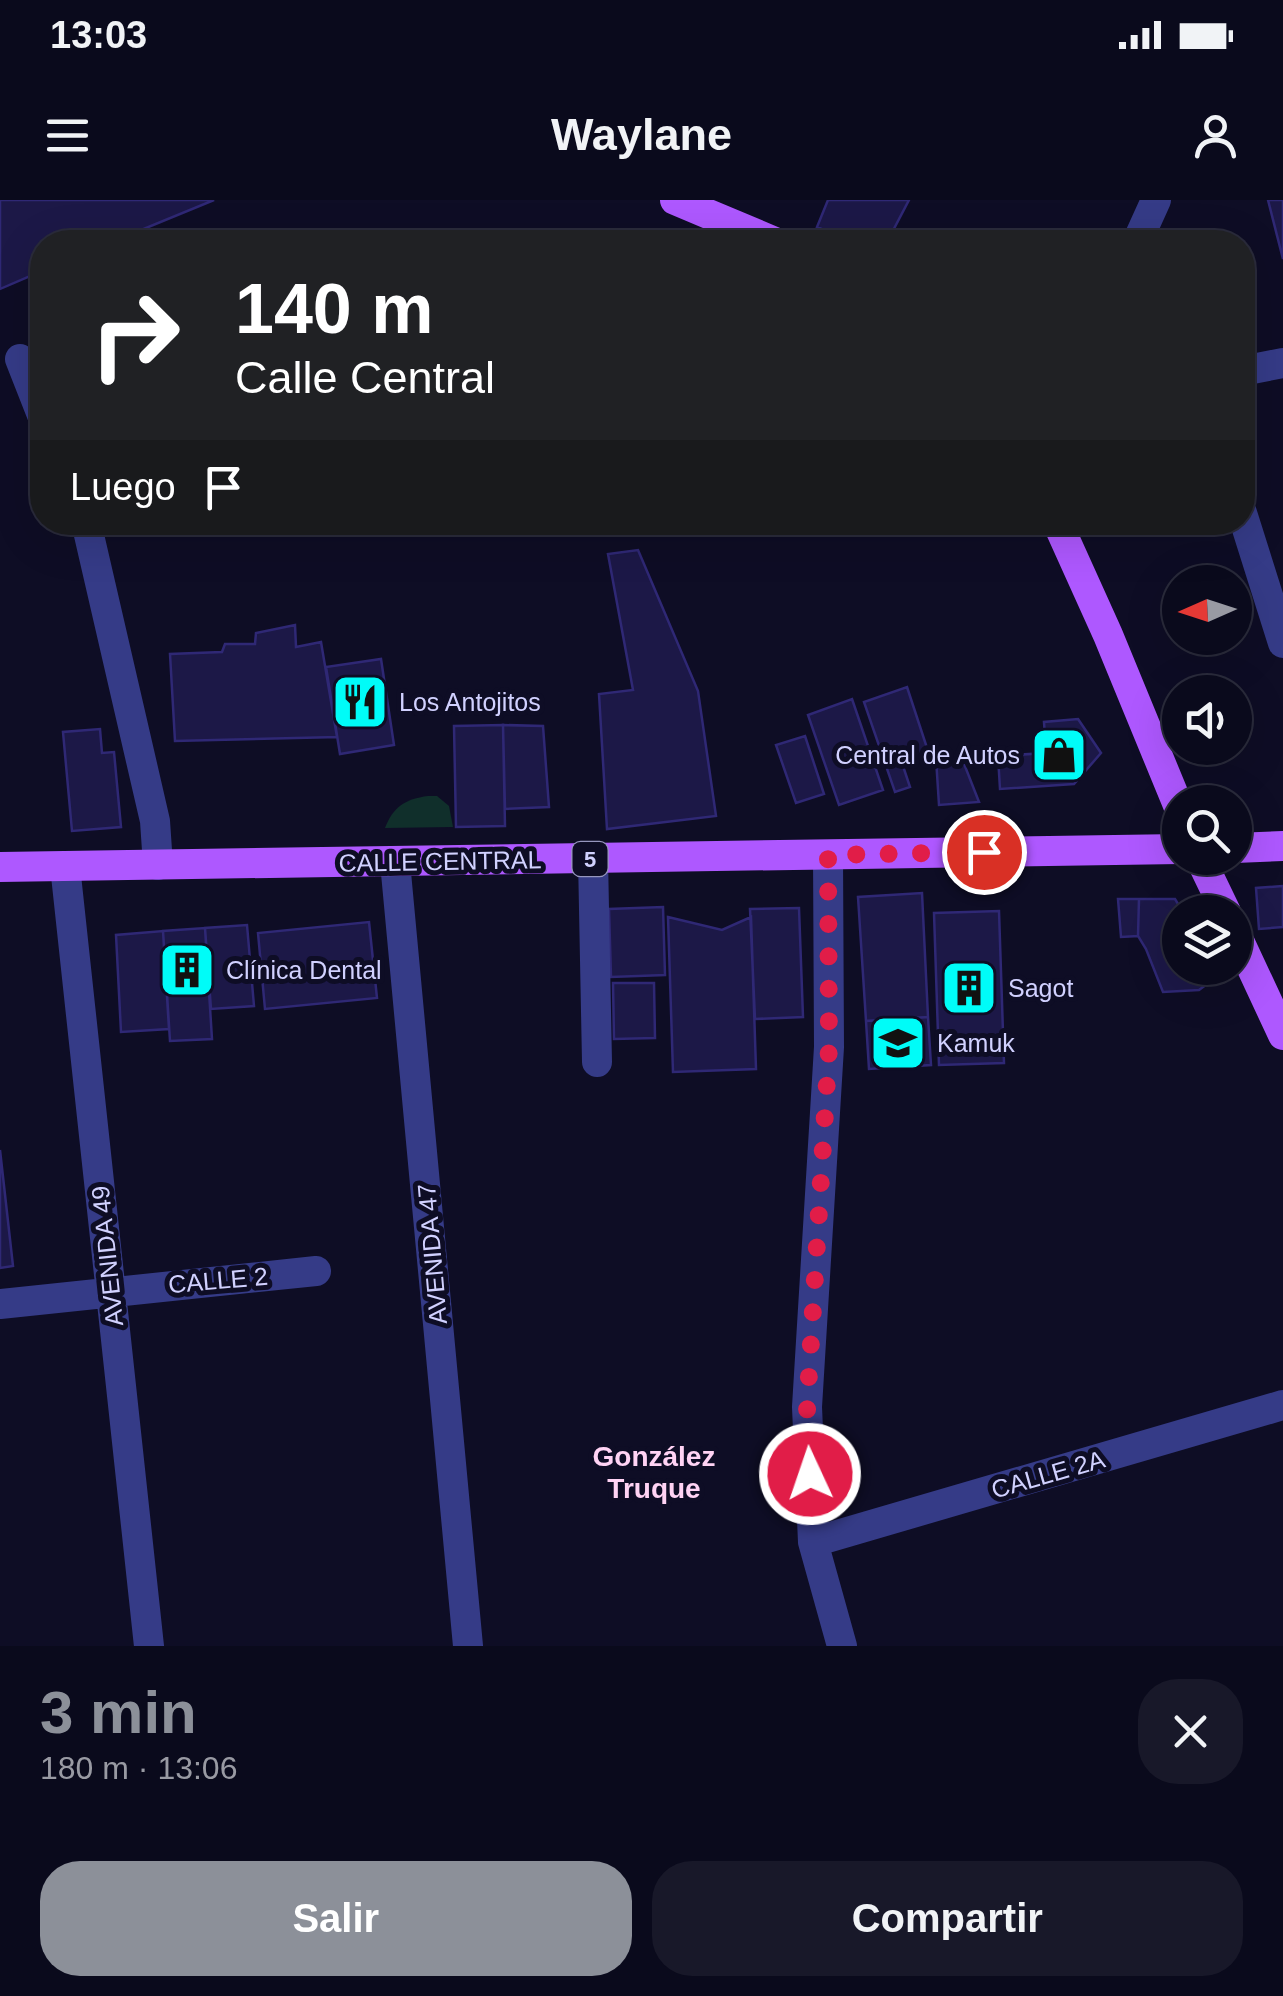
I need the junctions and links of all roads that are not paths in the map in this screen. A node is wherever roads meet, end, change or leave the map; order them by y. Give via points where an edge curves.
1 (675, 200) edge
2 (1156, 200) edge
3 (746, 230) edge
4 (1142, 230) edge
5 (20, 359) dead end
6 (1283, 363) edge
7 (1255, 368) edge
8 (30, 384) edge
9 (89, 535) edge
10 (1063, 535) edge
11 (1249, 535) edge
12 (1283, 644) edge
13 (1170, 785) edge
14 (1283, 846) edge
15 (1252, 847) edge
16 (1162, 849) edge
17 (828, 855) junction
18 (592, 858) junction
19 (396, 862) junction
20 (158, 865) junction
21 (65, 866) junction
22 (0, 868) edge
23 (1252, 969) edge
24 (1283, 1036) edge
25 (597, 1062) dead end
26 (316, 1271) dead end
27 (111, 1290) junction
28 (0, 1304) edge
29 (1283, 1405) edge
30 (813, 1542) junction
31 (150, 1646) edge
32 (468, 1646) edge
33 (842, 1646) edge

1 - 3 main road
2 - 4 street
5 - 8 street
6 - 7 street
9 - 20 street via 155,822
10 - 13 main road
11 - 12 street
14 - 15 main road
16 - 17 main road, CALLE CENTRAL / 5
17 - 18 main road, CALLE CENTRAL / 5
17 - 30 street via 829,1048 807,1407
18 - 19 main road, CALLE CENTRAL / 5
18 - 25 street
19 - 20 main road, CALLE CENTRAL / 5
19 - 32 street, AVENIDA 47
20 - 21 main road, CALLE CENTRAL / 5
21 - 22 main road, CALLE CENTRAL / 5
21 - 27 street, AVENIDA 49
23 - 24 main road
26 - 27 street, CALLE 2
27 - 28 street, CALLE 2
27 - 31 street, AVENIDA 49
29 - 30 street, CALLE 2A
30 - 33 street

